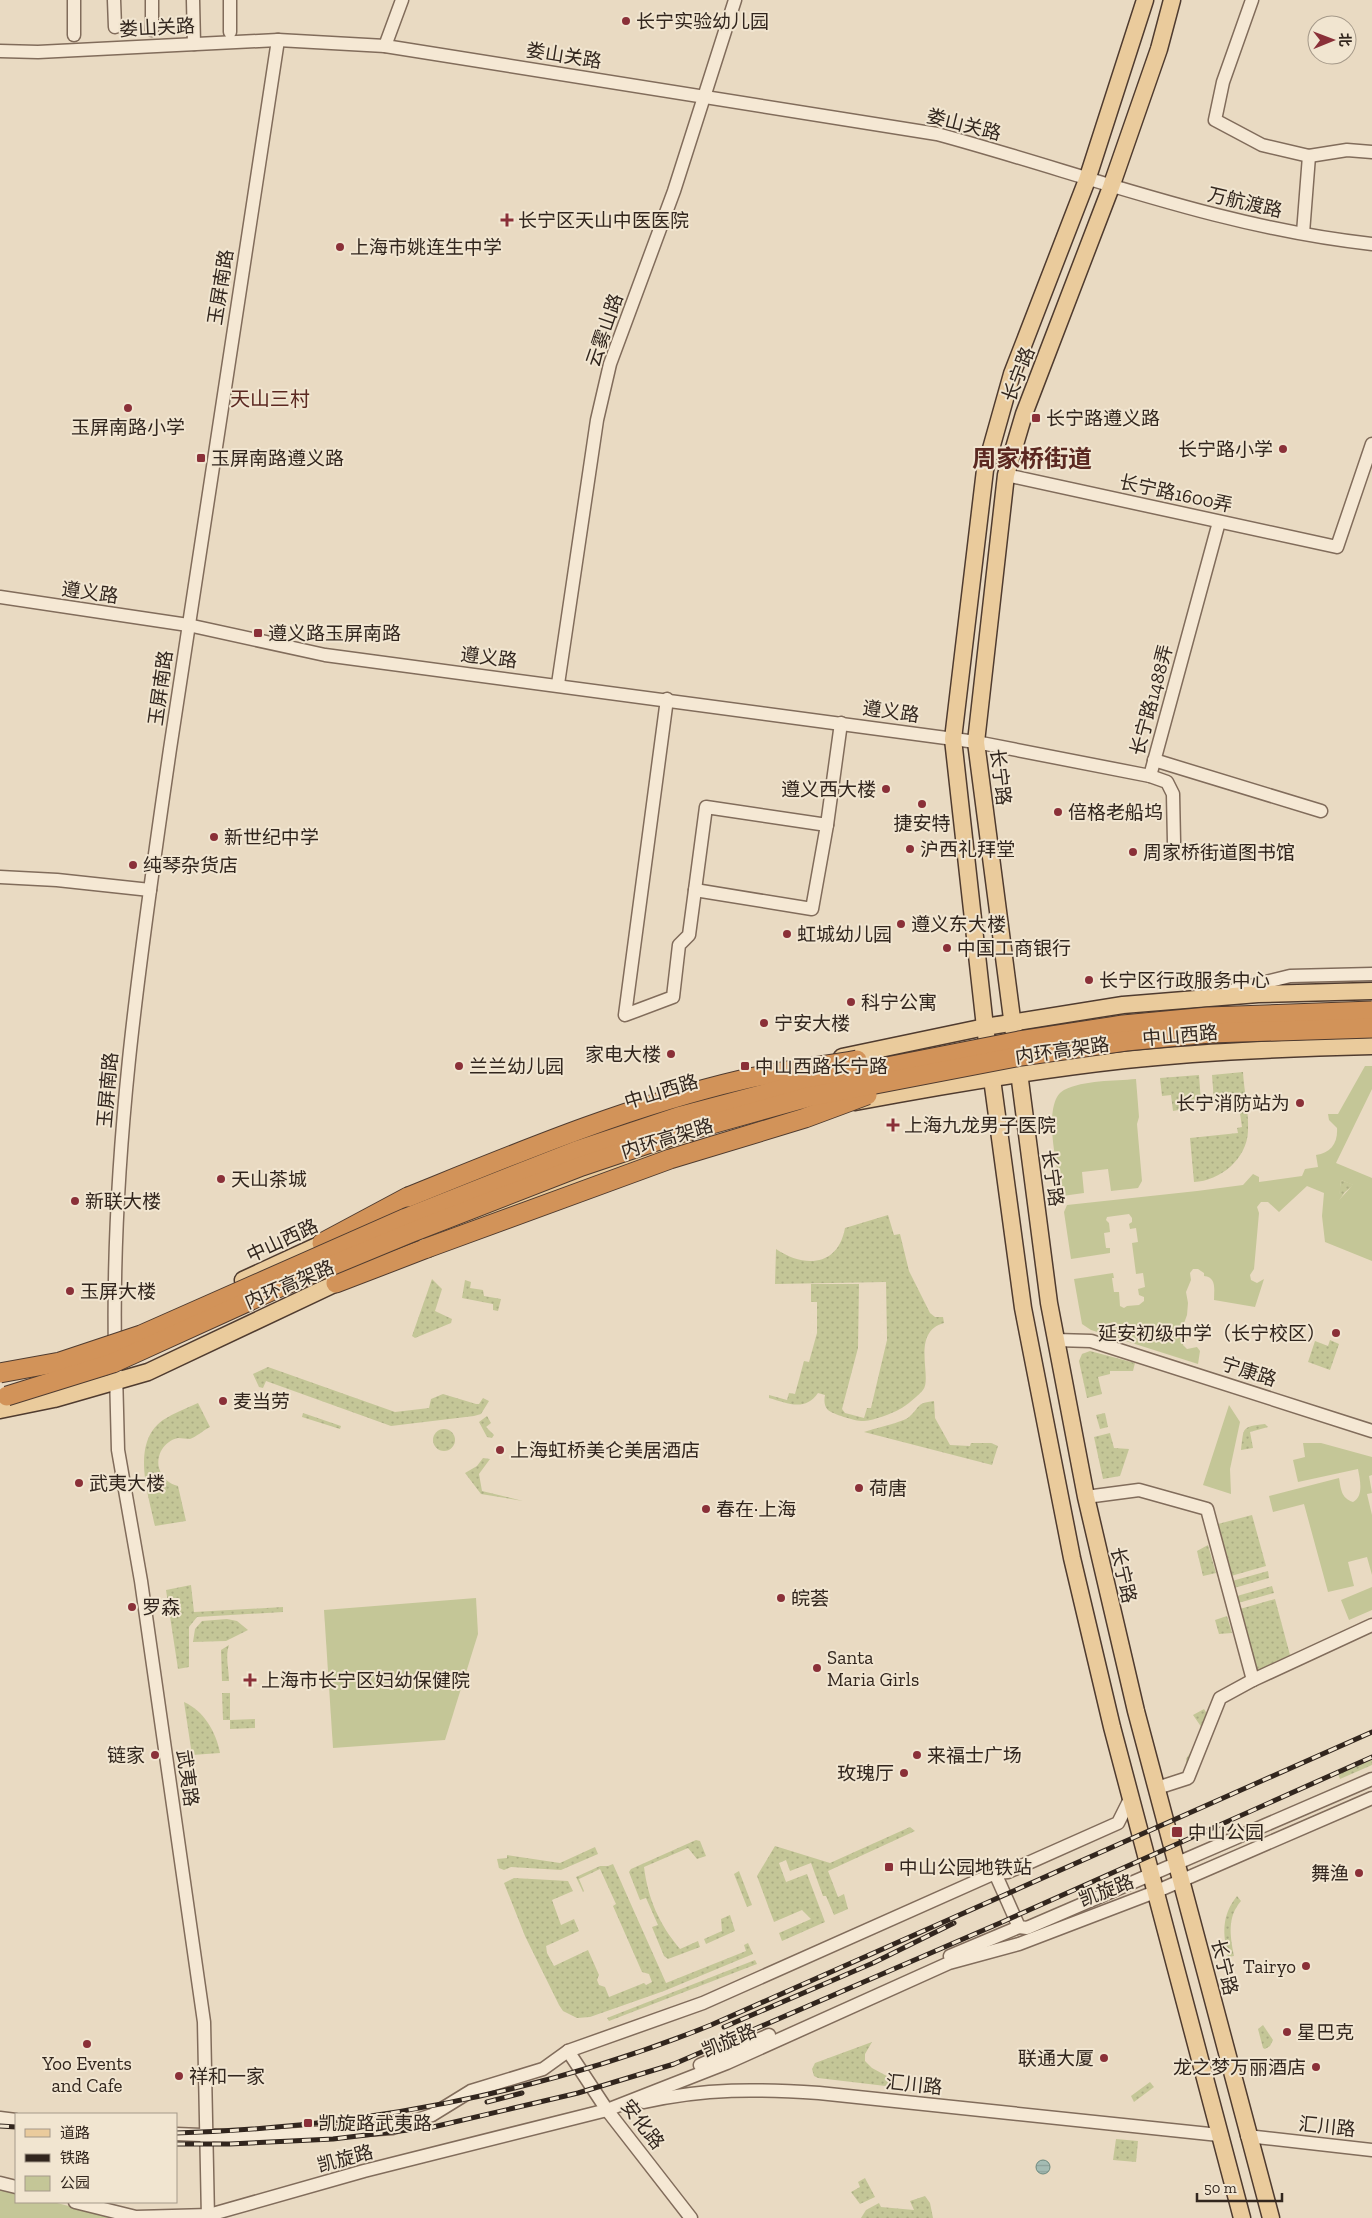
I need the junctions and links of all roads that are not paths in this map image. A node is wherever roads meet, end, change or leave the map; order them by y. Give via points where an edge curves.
1 (74, 0) edge
2 (114, 0) edge
3 (152, 0) edge
4 (193, 0) edge
5 (230, 0) edge
6 (402, 0) edge
7 (735, 0) edge
8 (1145, 0) edge
9 (1172, 0) edge
10 (1252, 0) edge
11 (115, 27) dead end
12 (152, 30) dead end
13 (230, 32) dead end
14 (74, 34) dead end
15 (278, 40) junction
16 (194, 44) junction
17 (385, 46) junction
18 (0, 51) edge
19 (704, 96) junction
20 (1372, 152) edge
21 (1309, 156) junction
22 (1087, 180) junction
23 (1111, 187) junction
24 (1303, 233) junction
25 (1372, 244) edge
26 (1372, 444) edge
27 (1006, 475) junction
28 (1219, 522) junction
29 (0, 597) edge
30 (188, 625) junction
31 (558, 684) junction
32 (668, 699) junction
33 (841, 723) junction
34 (953, 739) junction
35 (976, 742) junction
36 (1154, 760) junction
37 (1150, 776) junction
38 (1321, 811) dead end
39 (827, 825) junction
40 (1174, 842) dead end
41 (0, 877) edge
42 (150, 890) junction
43 (695, 890) junction
44 (1372, 974) edge
45 (1372, 991) edge
46 (1206, 998) junction
47 (1372, 1012) edge
48 (1012, 1022) junction
49 (985, 1027) junction
50 (1372, 1028) edge
51 (1019, 1041) junction
52 (1372, 1046) edge
53 (1018, 1074) junction
54 (908, 1078) junction
55 (992, 1078) junction
56 (322, 1243) junction
57 (336, 1283) junction
58 (1056, 1340) junction
59 (115, 1345) junction
60 (0, 1371) edge
61 (116, 1382) junction
62 (0, 1396) edge
63 (0, 1410) edge
64 (1372, 1431) edge
65 (1086, 1497) junction
66 (1372, 1625) edge
67 (1253, 1680) junction
68 (1372, 1779) edge
69 (1157, 1788) junction
70 (1131, 1797) junction
71 (1372, 1798) edge
72 (1177, 1862) junction
73 (995, 1873) junction
74 (1151, 1874) junction
75 (1182, 1880) junction
76 (1155, 1892) junction
77 (1019, 1927) junction
78 (568, 2051) junction
79 (605, 2107) junction
80 (0, 2118) edge
81 (15, 2120) edge
82 (178, 2134) edge
83 (1219, 2135) junction
84 (206, 2136) junction
85 (1248, 2136) junction
86 (1372, 2150) edge
87 (0, 2183) edge
88 (15, 2187) edge
89 (79, 2203) edge
90 (209, 2216) edge
91 (136, 2218) edge
92 (691, 2218) edge
93 (1242, 2218) edge
94 (1271, 2218) edge

1 - 14 street
2 - 11 street
3 - 12 street
4 - 16 street
5 - 13 street
6 - 17 street
7 - 19 street, 云雾山路
8 - 22 main road, 长宁路
9 - 23 main road, 长宁路 via 1159,49
10 - 21 street via 1223,82 1215,120 1262,145
15 - 16 street, 娄山关路
15 - 17 street, 娄山关路
15 - 30 street, 玉屏南路
16 - 18 street, 娄山关路
17 - 19 street, 娄山关路
19 - 22 street, 娄山关路 via 937,134
19 - 31 street, 云雾山路 via 674,191 610,364 592,450
20 - 21 street via 1348,150
21 - 24 street
22 - 23 street, 娄山关路
22 - 34 main road, 长宁路 via 1012,374 985,470
23 - 24 street, 万航渡路 via 1236,220
23 - 27 main road, 长宁路 via 1024,414
24 - 25 street, 万航渡路
26 - 28 street, 长宁路1600弄 via 1338,547
27 - 28 street, 长宁路1600弄
27 - 35 main road, 长宁路
28 - 36 street, 长宁路1488弄
29 - 30 street, 遵义路
30 - 31 street, 遵义路 via 325,655
30 - 42 street, 玉屏南路
31 - 32 street, 遵义路
32 - 33 street, 遵义路
32 - 43 street via 625,1015 673,997 678,945 689,935
33 - 34 street, 遵义路
33 - 39 street
34 - 35 street, 遵义路
34 - 49 main road, 长宁路
35 - 37 street, 长宁路1488弄
35 - 48 main road, 长宁路
36 - 37 street, 长宁路1488弄
36 - 38 street
37 - 40 street via 1167,782 1173,794
39 - 43 street via 812,909
39 - 43 street via 706,807
41 - 42 street
42 - 59 street, 玉屏南路 via 131,1029 122,1143 116,1239
44 - 46 street via 1290,976
45 - 46 main road, 中山西路
46 - 48 main road, 中山西路 via 1123,1005
47 - 51 highway, 内环高架路, bridge via 1208,1017 1124,1025
48 - 49 main road, 中山西路
48 - 53 main road, 长宁路
49 - 55 main road, 长宁路
49 - 56 main road, 中山西路 via 849,1055 670,1108 504,1167
50 - 54 highway, 内环高架路, bridge via 1210,1033 1136,1040 1021,1056
51 - 56 highway, bridge via 909,1052 742,1080 639,1109 408,1197
51 - 60 highway, 内环高架路, bridge via 805,1083 678,1117 576,1151 406,1218 141,1335 60,1362
52 - 53 main road, 中山西路 via 1230,1051
53 - 55 main road, 中山西路
53 - 58 main road, 长宁路
54 - 57 highway, bridge via 805,1118 670,1159
54 - 62 highway, 内环高架路, bridge via 808,1097 683,1132 582,1166 282,1286 113,1363
55 - 57 main road, 中山西路 via 828,1108 642,1156 419,1241
55 - 70 main road, 长宁路 via 1023,1308 1072,1558
56 - 59 main road, 中山西路
57 - 61 main road via 156,1368
58 - 64 street, 宁康路 via 1091,1341
58 - 65 main road, 长宁路
59 - 60 main road, 中山西路
59 - 61 street, 武夷路
61 - 63 main road
61 - 84 street, 武夷路 via 118,1450 141,1581 204,2022
65 - 67 street via 1139,1490 1207,1509
65 - 69 main road, 长宁路
66 - 67 street
67 - 69 street via 1220,1698 1188,1778
68 - 72 street, 凯旋路
69 - 72 main road, 长宁路
70 - 73 street, 凯旋路 via 1118,1823 1008,1872
70 - 74 main road, 长宁路
71 - 75 street, 凯旋路
72 - 74 street, 凯旋路
72 - 75 main road, 长宁路
73 - 77 street
73 - 78 street, 凯旋路 via 703,2003
74 - 76 main road, 长宁路
74 - 77 street, 凯旋路 via 1027,1928
75 - 76 street, 凯旋路
75 - 85 main road, 长宁路
76 - 79 street, 凯旋路 via 1019,1944 949,1964 727,2063
76 - 83 main road, 长宁路
77 - 79 street, 凯旋路
78 - 79 street, 安化路
78 - 84 street, 凯旋路 via 543,2069 471,2091 432,2115 393,2128 252,2137
79 - 83 street, 汇川路 via 714,2090 756,2089
79 - 90 street, 凯旋路
79 - 92 street, 安化路
80 - 81 street
82 - 84 street, 凯旋路
83 - 93 main road, 长宁路
84 - 90 street, 武夷路
85 - 86 street, 汇川路
85 - 94 main road, 长宁路
87 - 88 street
89 - 91 street, 凯旋路
90 - 91 street, 凯旋路

